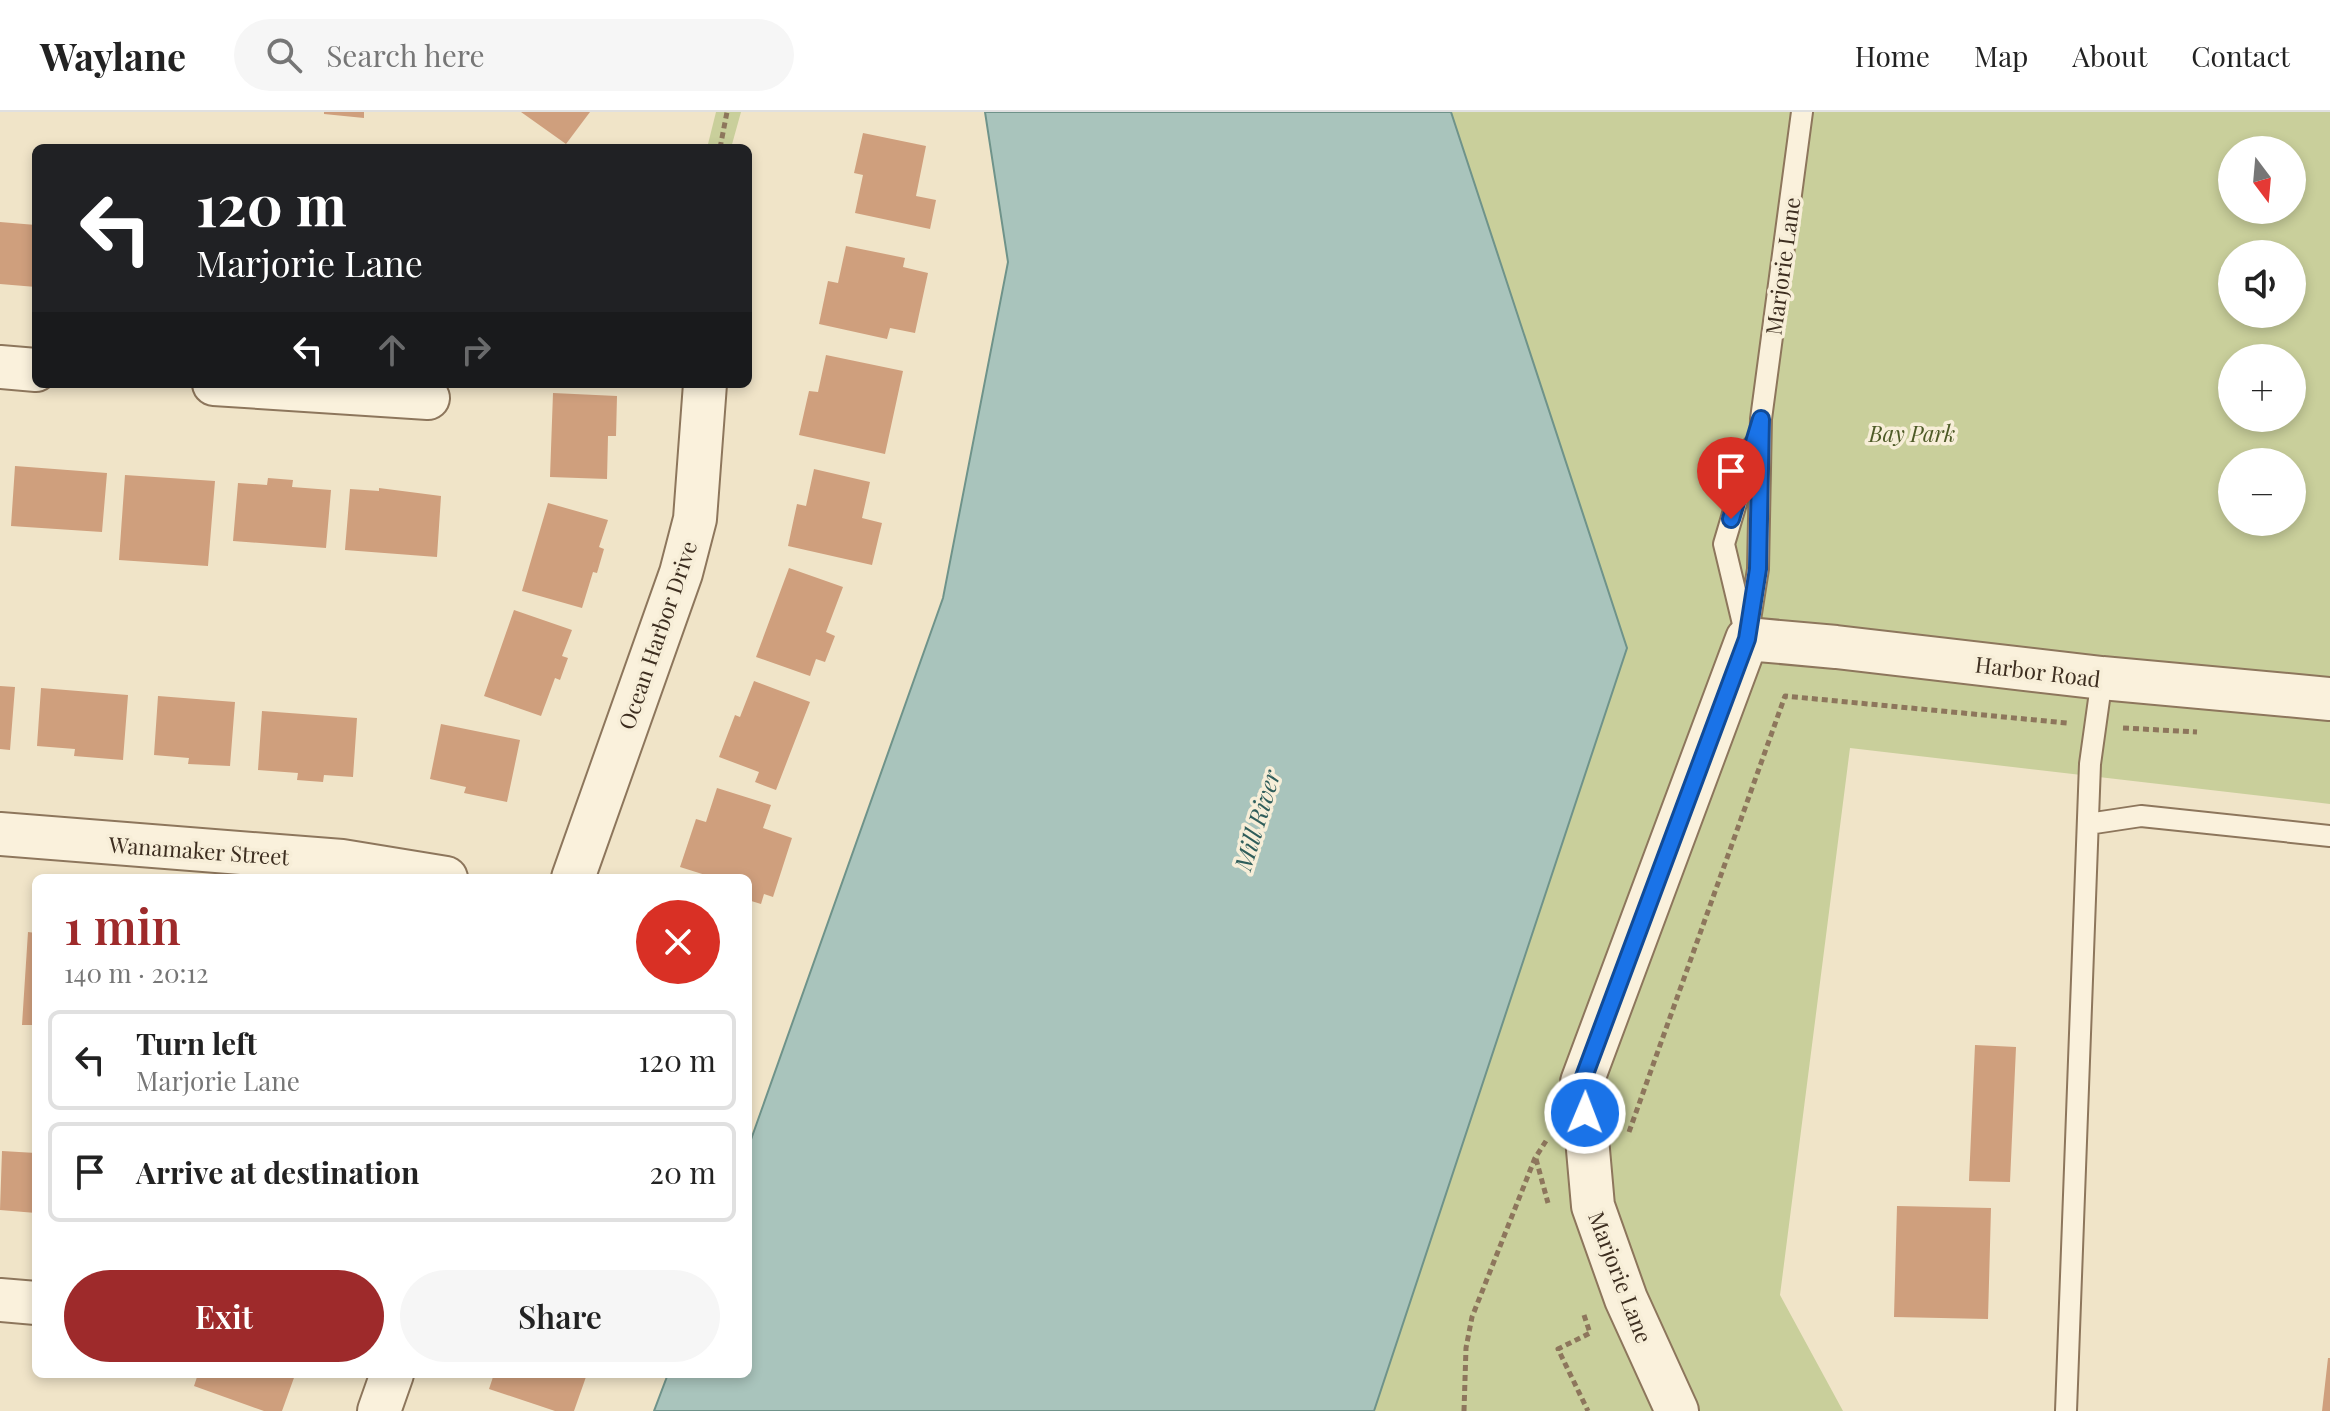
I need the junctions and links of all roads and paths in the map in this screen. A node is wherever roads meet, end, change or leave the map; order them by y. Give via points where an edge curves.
1 (727, 112) edge
2 (1802, 112) edge
3 (721, 144) edge
4 (0, 367) edge
5 (32, 370) edge
6 (275, 388) edge
7 (705, 388) edge
8 (428, 398) dead end
9 (1761, 419) junction
10 (1747, 639) junction
11 (2102, 678) junction
12 (2330, 699) edge
13 (2067, 723) dead end
14 (2088, 824) junction
15 (0, 834) edge
16 (2330, 836) edge
17 (422, 874) edge
18 (574, 874) edge
19 (1582, 1082) junction
20 (1625, 1143) dead end
21 (1535, 1158) junction
22 (1593, 1206) junction
23 (0, 1300) edge
24 (32, 1303) edge
25 (1580, 1304) dead end
26 (391, 1378) edge
27 (379, 1411) edge
28 (1464, 1411) edge
29 (1588, 1411) edge
30 (1677, 1411) edge
31 (2066, 1411) edge

1 - 3 path
2 - 9 lane, Marjorie Lane
4 - 5 street
6 - 8 street
7 - 18 street, Ocean Harbor Drive via 695,519 681,573
9 - 10 lane, Marjorie Lane via 1758,569
9 - 10 lane, Marjorie Lane via 1724,544
10 - 11 street, Harbor Road
10 - 19 street, Marjorie Lane
11 - 12 street, Harbor Road
11 - 14 lane
13 - 20 path via 1785,696
14 - 16 lane via 2141,816
14 - 31 lane
15 - 17 street, Wanamaker Street via 342,861
19 - 21 path
19 - 22 street, Marjorie Lane
21 - 22 path via 1556,1232
21 - 28 path via 1472,1317
22 - 30 street, Marjorie Lane via 1626,1299
23 - 24 street
25 - 29 path via 1590,1333 1558,1349
26 - 27 street

